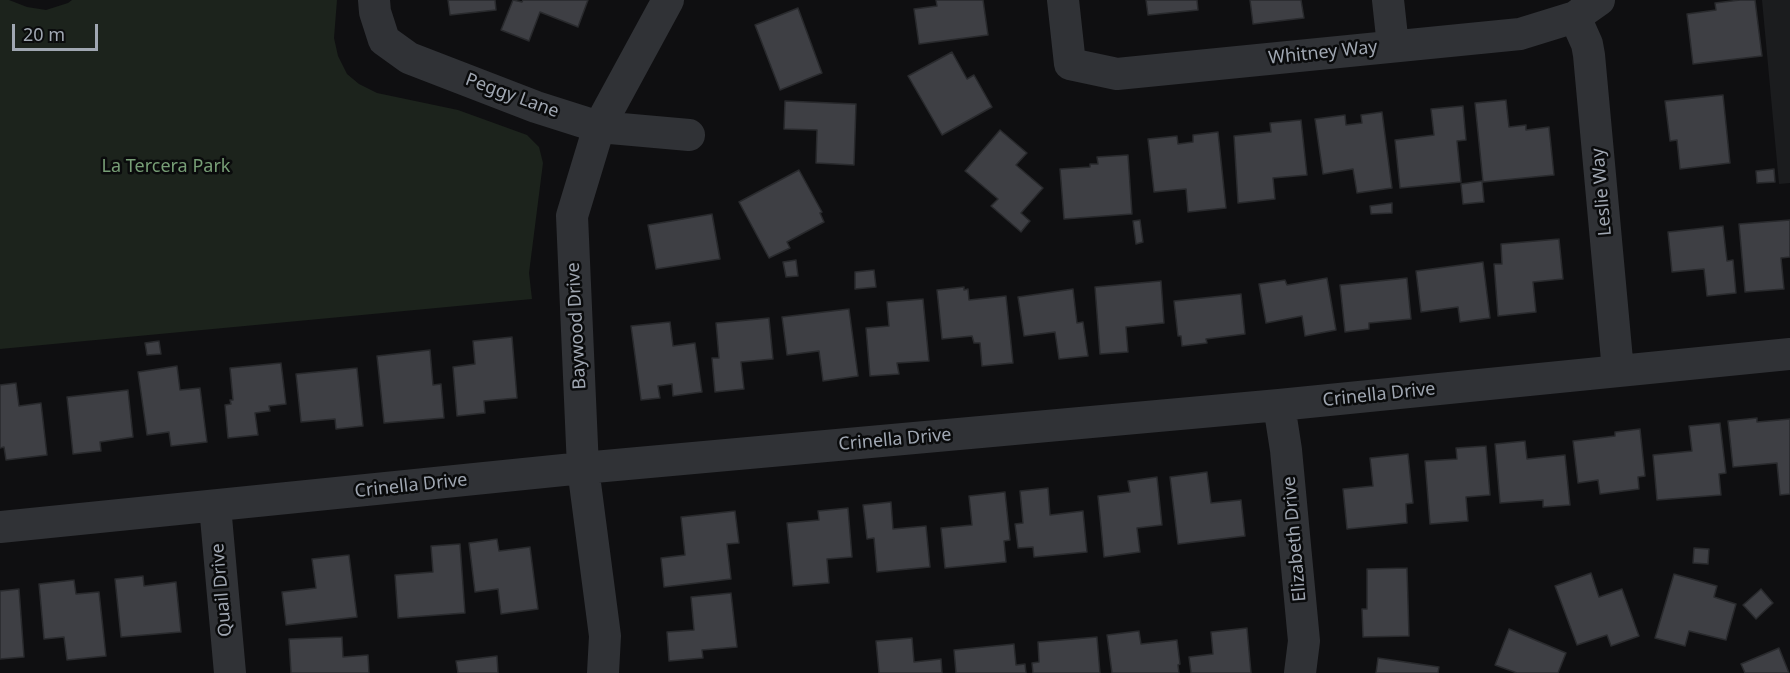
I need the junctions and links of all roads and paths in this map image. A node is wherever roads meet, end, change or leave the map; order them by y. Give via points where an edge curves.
1 (374, 0) edge
2 (668, 0) edge
3 (1063, 0) edge
4 (1388, 0) edge
5 (1587, 8) edge
6 (1393, 46) junction
7 (599, 127) junction
8 (689, 135) dead end
9 (1790, 354) edge
10 (1618, 370) junction
11 (1279, 405) junction
12 (583, 468) junction
13 (215, 506) junction
14 (0, 527) edge
15 (230, 673) edge
16 (603, 673) edge
17 (1300, 673) edge

1 - 7 street, Peggy Lane via 384,40 409,58
2 - 7 street, Baywood Drive
3 - 6 street, Whitney Way via 1070,64 1117,74
4 - 6 street
5 - 6 street, Whitney Way via 1520,34
5 - 10 street, Leslie Way via 1587,44
7 - 8 street, Peggy Lane
7 - 12 street, Baywood Drive via 572,216
9 - 10 street, Crinella Drive
10 - 11 street, Crinella Drive
11 - 12 street, Crinella Drive
11 - 17 street, Elizabeth Drive via 1304,641
12 - 13 street, Crinella Drive
12 - 16 street, Baywood Drive via 605,636
13 - 14 street, Crinella Drive
13 - 15 street, Quail Drive

